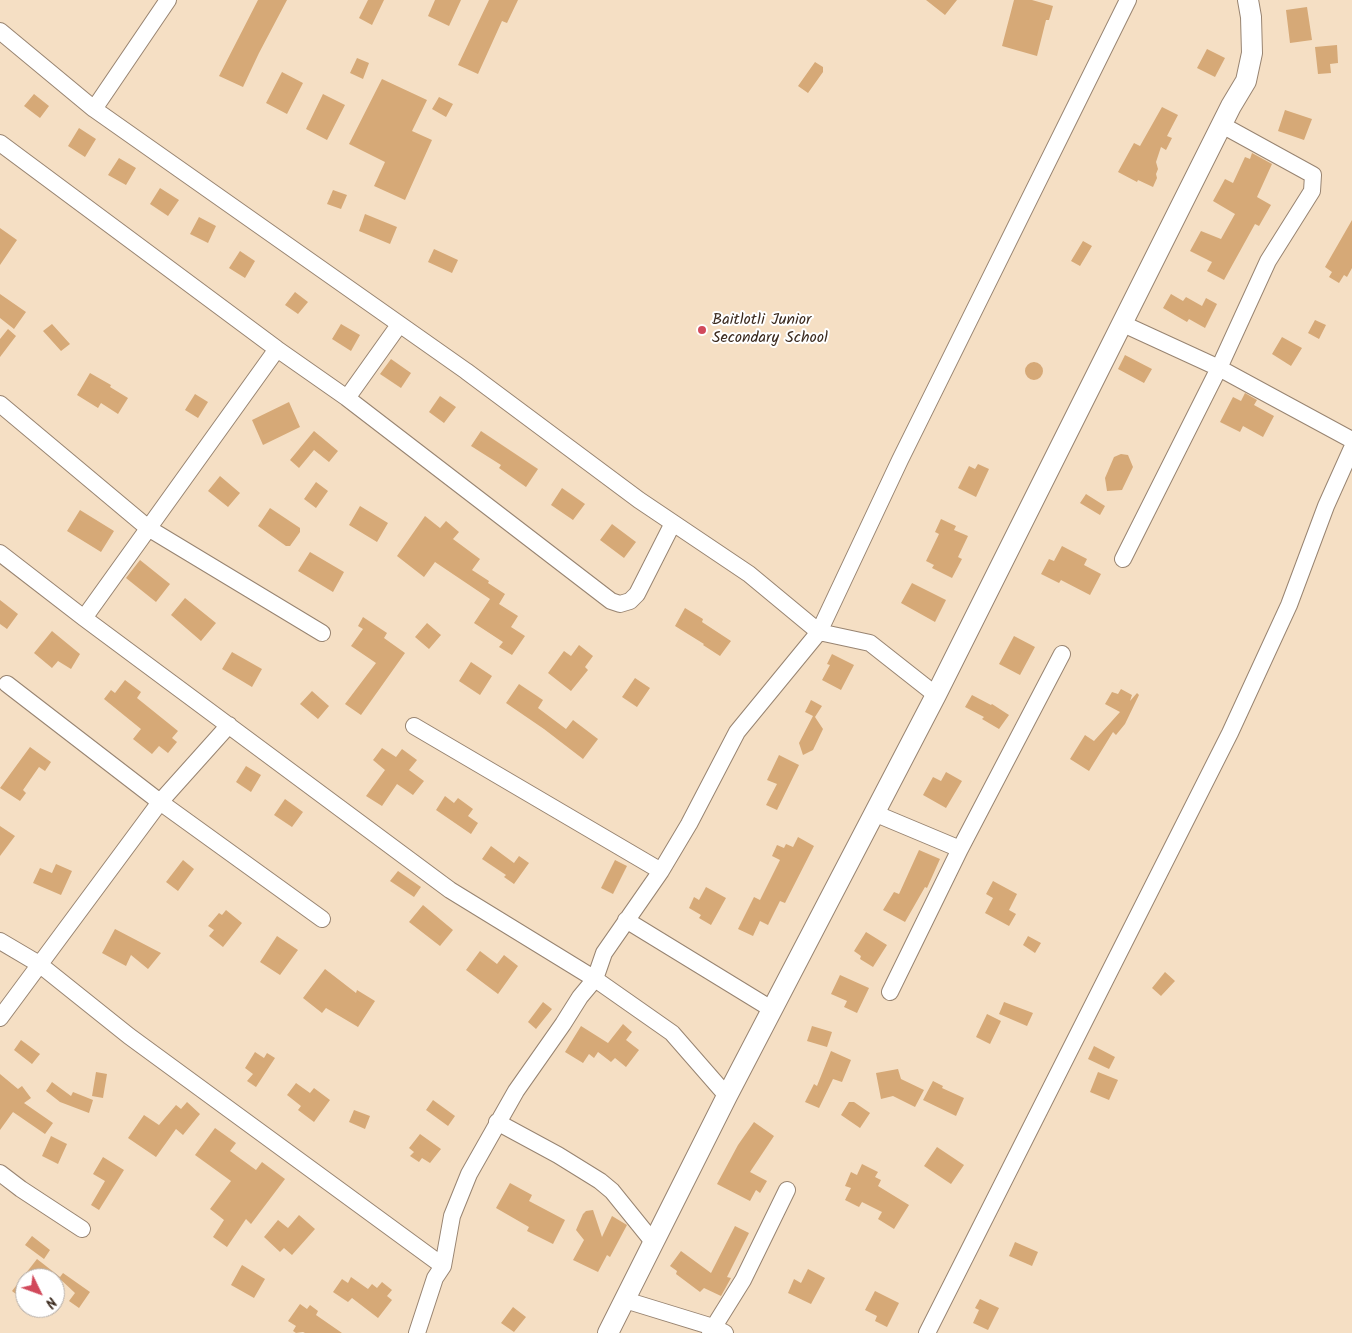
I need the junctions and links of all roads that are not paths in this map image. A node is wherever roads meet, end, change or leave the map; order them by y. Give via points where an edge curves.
1 (168, 0) edge
2 (1128, 0) edge
3 (1248, 0) edge
4 (0, 31) edge
5 (94, 109) junction
6 (1222, 125) junction
7 (0, 144) edge
8 (1121, 323) junction
9 (399, 325) junction
10 (277, 349) junction
11 (1219, 368) junction
12 (346, 398) junction
13 (0, 404) edge
14 (1352, 440) edge
15 (1352, 448) edge
16 (673, 523) junction
17 (148, 528) junction
18 (0, 553) edge
19 (1123, 560) dead end
20 (84, 618) junction
21 (819, 632) junction
22 (322, 633) dead end
23 (1062, 654) dead end
24 (7, 684) dead end
25 (936, 695) junction
26 (229, 725) junction
27 (414, 726) dead end
28 (160, 802) junction
29 (874, 813) junction
30 (960, 849) junction
31 (660, 871) junction
32 (322, 919) dead end
33 (626, 920) junction
34 (0, 941) edge
35 (40, 964) junction
36 (595, 978) junction
37 (890, 992) dead end
38 (773, 1010) junction
39 (0, 1018) edge
40 (727, 1096) junction
41 (498, 1122) junction
42 (0, 1173) edge
43 (787, 1190) dead end
44 (82, 1229) dead end
45 (654, 1243) junction
46 (443, 1266) junction
47 (625, 1300) junction
48 (716, 1331) edge
49 (417, 1333) edge
50 (608, 1333) edge
51 (927, 1333) edge

1 - 5 street
2 - 21 street via 900,460
3 - 6 street via 1252,53 1246,81
4 - 5 street
5 - 9 street
6 - 8 street
6 - 11 street via 1303,168 1313,175 1313,184 1309,199 1268,262
7 - 10 street
8 - 11 street
8 - 25 street
9 - 12 street
9 - 16 street
10 - 12 street
10 - 17 street
11 - 14 street
11 - 19 street
12 - 16 street via 611,601 620,604 637,594
13 - 17 street
15 - 51 street via 1326,506 1289,605 1230,733
16 - 21 street via 749,574
17 - 20 street
17 - 22 street
18 - 20 street
20 - 26 street
21 - 25 street via 870,643
21 - 31 street via 737,732 689,824
23 - 30 street
24 - 28 street
25 - 29 street
26 - 28 street
26 - 36 street via 450,890
27 - 31 street
28 - 32 street
28 - 35 street
29 - 30 street
29 - 38 street
30 - 37 street
31 - 33 street
33 - 36 street via 604,954
33 - 38 street
34 - 35 street
35 - 39 street
35 - 46 street via 128,1036
36 - 40 street via 672,1033
36 - 41 street
38 - 40 street
40 - 45 street
41 - 45 street via 600,1181
41 - 46 street via 469,1174 452,1216
42 - 44 street
43 - 48 street
45 - 47 street
46 - 49 street via 435,1278
47 - 48 street
47 - 50 street

